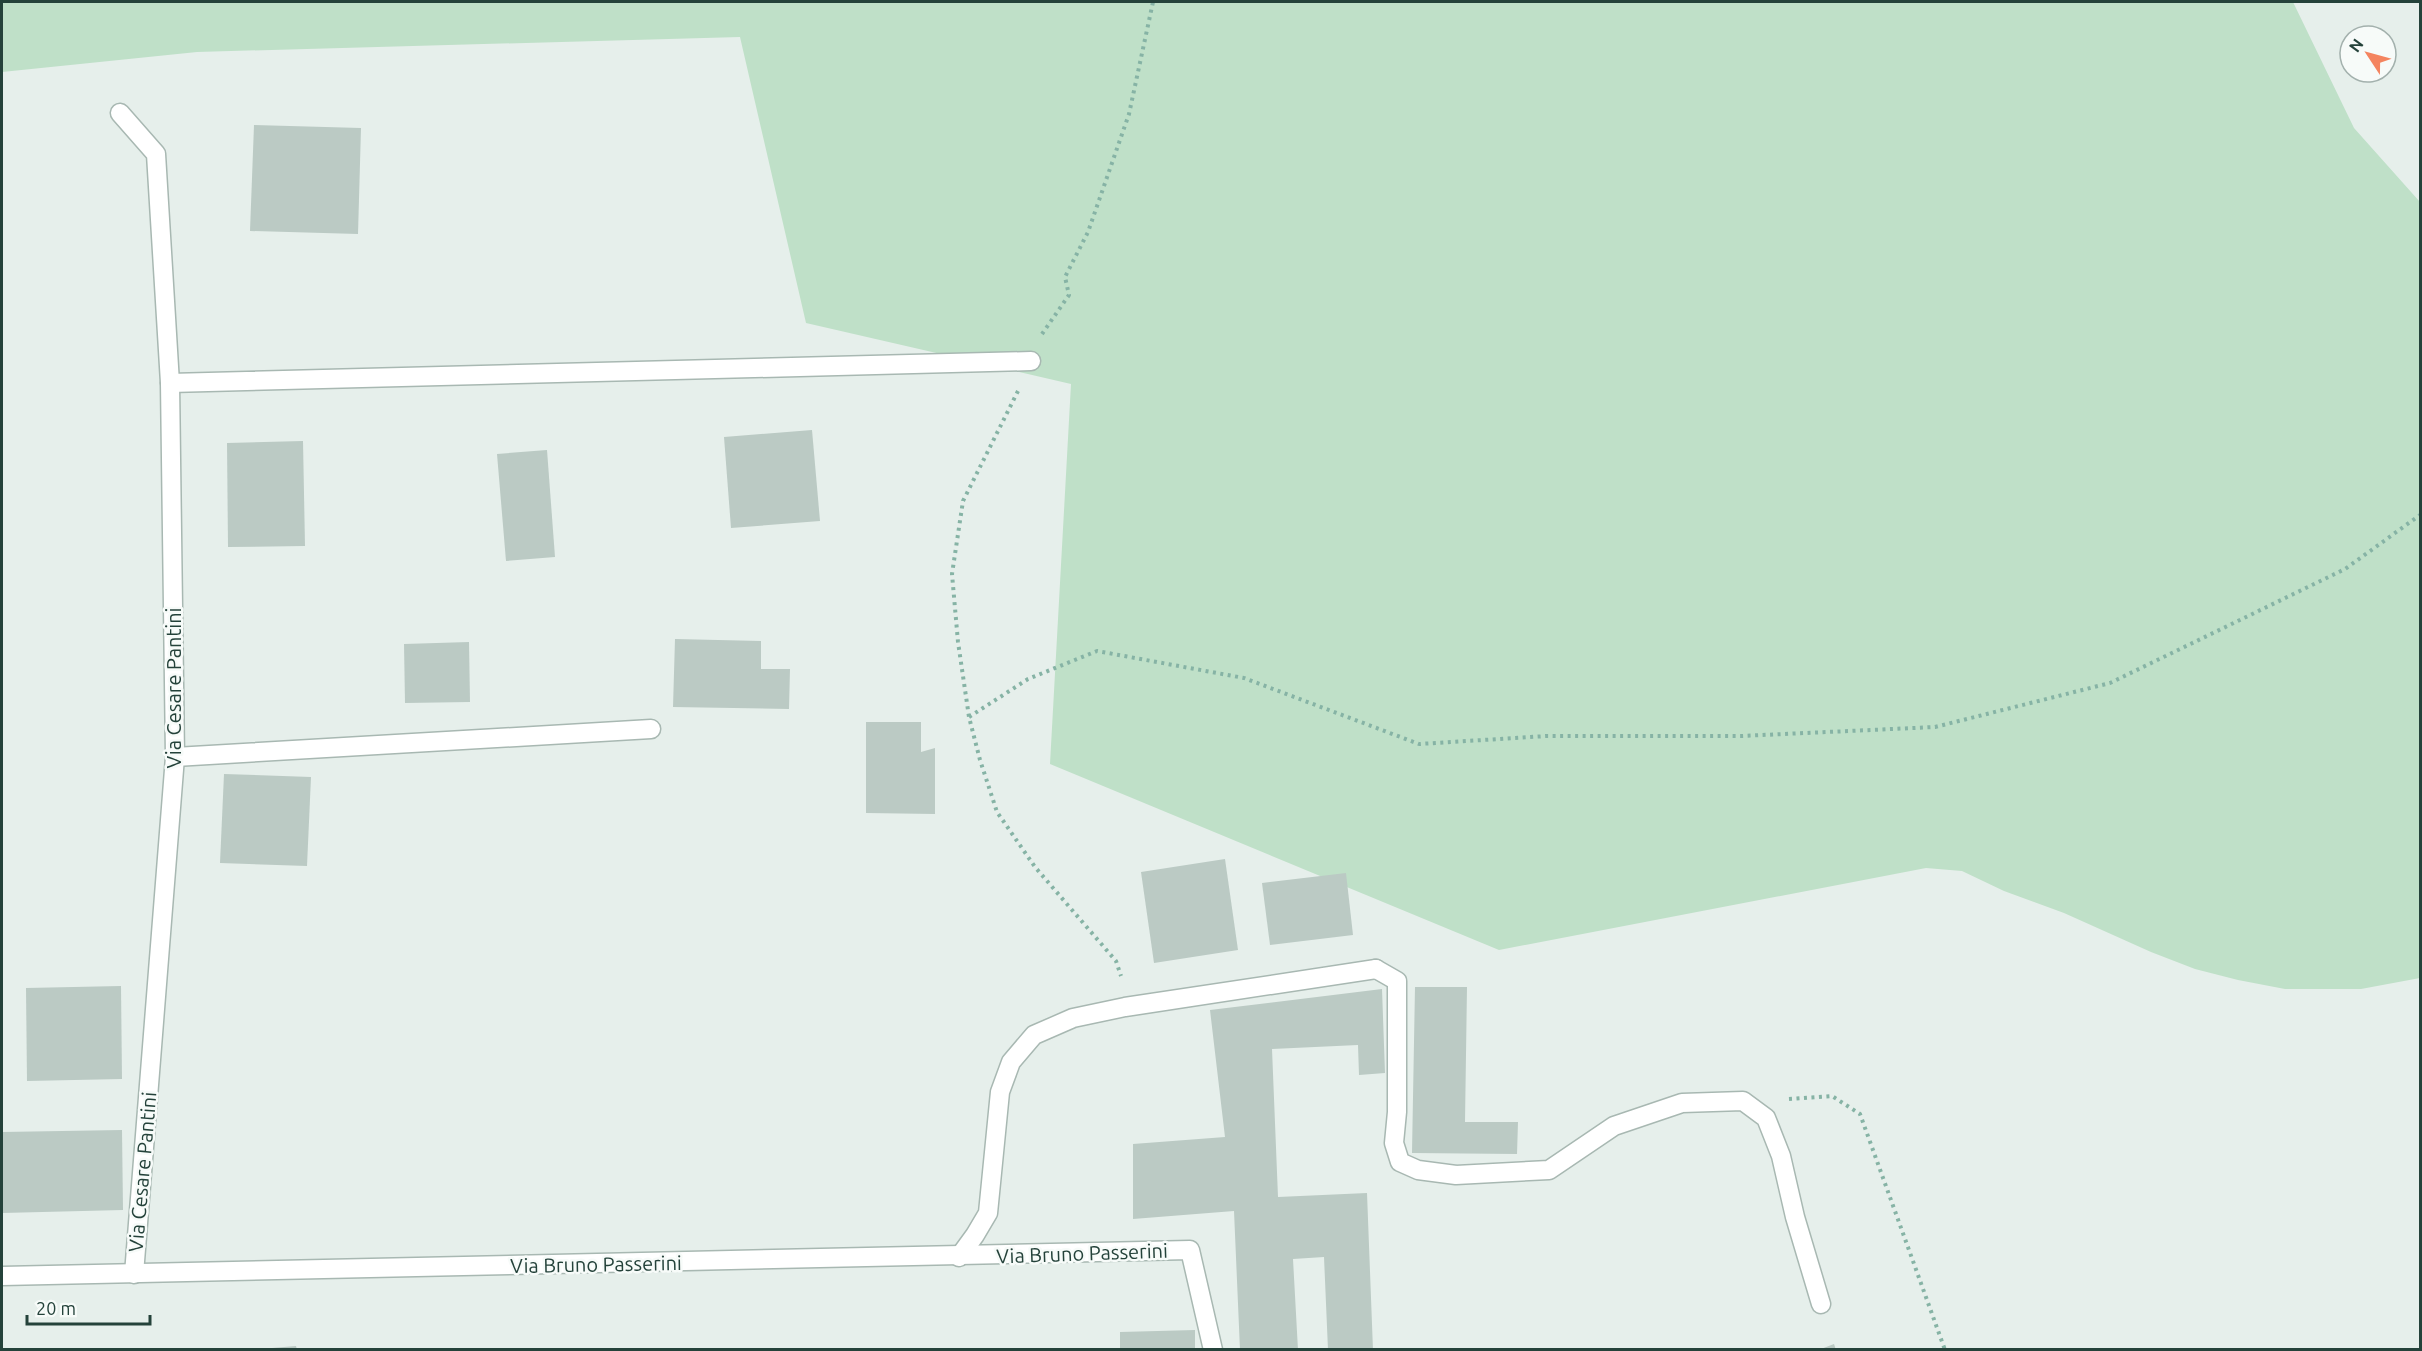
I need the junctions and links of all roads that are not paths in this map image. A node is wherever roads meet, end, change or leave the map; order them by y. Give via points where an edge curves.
1 (120, 113) dead end
2 (1031, 361) road end
3 (170, 383) junction
4 (651, 729) dead end
5 (175, 757) junction
6 (959, 1257) junction
7 (134, 1274) junction
8 (2, 1276) edge
9 (1821, 1304) dead end
10 (1214, 1350) edge

1 - 3 street, Via Cesare Pantini via 156,154
2 - 3 street
3 - 5 street, Via Cesare Pantini
4 - 5 street
5 - 7 street, Via Cesare Pantini
6 - 7 street, Via Bruno Passerini
6 - 9 street via 988,1213 1000,1092 1011,1062 1034,1035 1073,1018 1125,1007 1376,969 1397,981 1394,1143 1400,1162 1418,1170 1456,1175 1549,1170 1614,1126 1682,1103 1743,1101 1766,1118 1781,1156
6 - 10 street, Via Bruno Passerini via 1190,1250
7 - 8 street, Via Bruno Passerini

